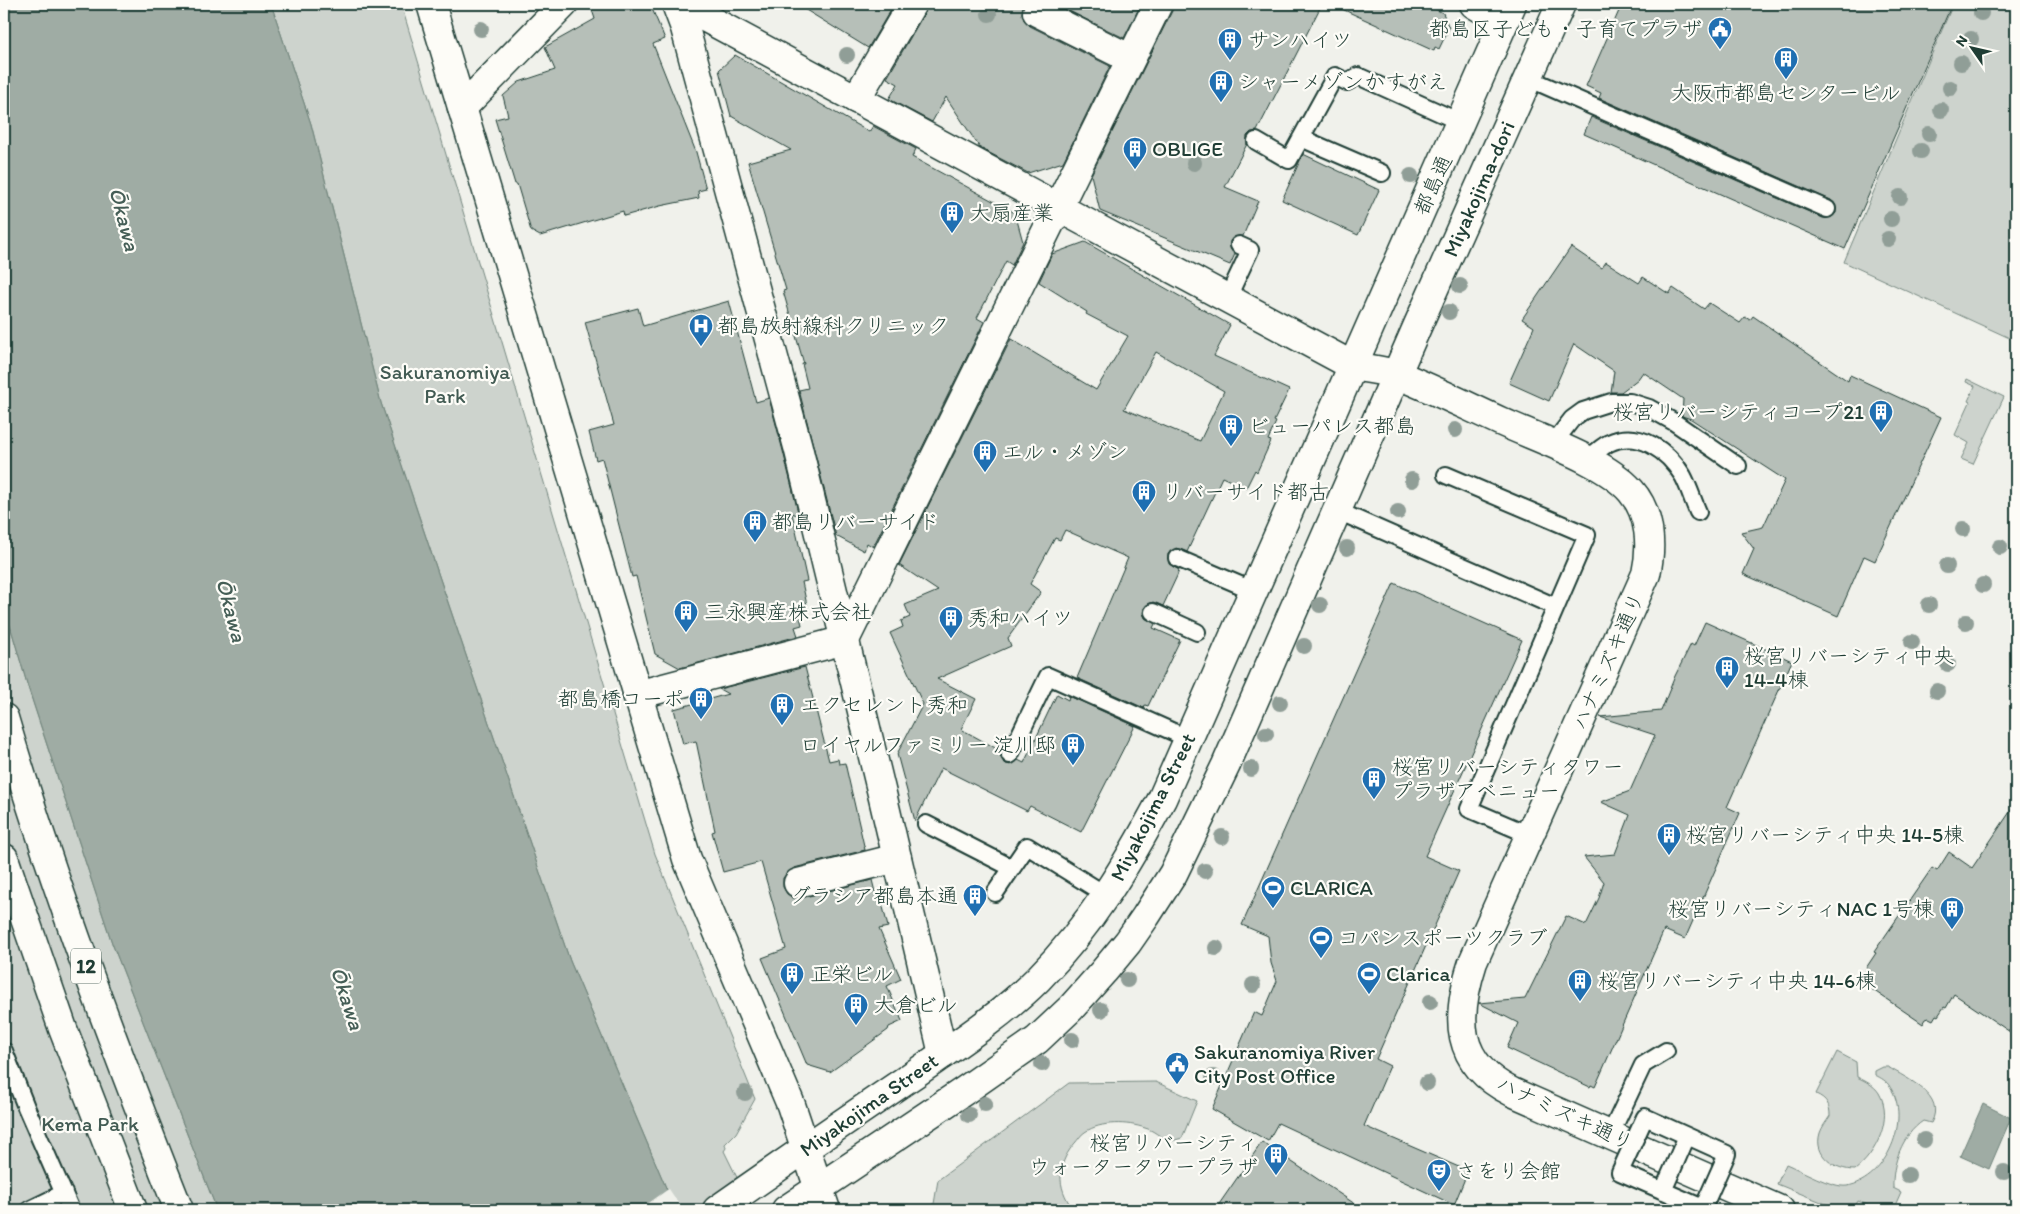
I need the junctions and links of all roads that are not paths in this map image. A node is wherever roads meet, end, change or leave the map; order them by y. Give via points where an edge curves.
1 (431, 4) edge
2 (564, 4) edge
3 (678, 4) edge
4 (912, 4) edge
5 (1158, 4) edge
6 (1474, 4) edge
7 (1561, 4) edge
8 (1037, 12) dead end
9 (1508, 13) edge
10 (1131, 59) junction
11 (1528, 78) junction
12 (856, 99) junction
13 (462, 108) junction
14 (1460, 122) junction
15 (1301, 138) junction
16 (1256, 141) dead end
17 (1382, 173) dead end
18 (1058, 207) junction
19 (1828, 209) dead end
20 (1239, 245) dead end
21 (1227, 298) junction
22 (1353, 366) junction
23 (1396, 374) junction
24 (1552, 445) junction
25 (1587, 460) junction
26 (1738, 466) dead end
27 (1446, 475) dead end
28 (1338, 511) junction
29 (1698, 512) dead end
30 (1177, 558) dead end
31 (1254, 591) junction
32 (1556, 607) junction
33 (1153, 612) dead end
34 (1198, 632) dead end
35 (845, 640) junction
36 (637, 695) junction
37 (4, 718) edge
38 (1188, 739) junction
39 (1010, 755) dead end
40 (926, 824) dead end
41 (1530, 836) junction
42 (4, 858) edge
43 (897, 858) junction
44 (1012, 868) junction
45 (798, 883) dead end
46 (995, 893) dead end
47 (1106, 895) junction
48 (1666, 1051) dead end
49 (4, 1052) edge
50 (943, 1054) junction
51 (1610, 1135) junction
52 (1687, 1136) junction
53 (806, 1149) junction
54 (1663, 1191) junction
55 (64, 1193) junction
56 (822, 1200) edge
57 (29, 1210) edge
58 (71, 1210) edge
59 (133, 1210) edge
60 (179, 1210) edge
61 (717, 1210) edge
62 (786, 1210) edge
63 (1780, 1210) edge

1 - 13 main road
2 - 13 main road
3 - 12 main road, ハナミズキ通り
3 - 35 main road via 798,447
4 - 12 main road
5 - 10 main road
6 - 9 main road
7 - 11 main road, Miyakojima-dori
8 - 10 main road
9 - 14 main road, 都島通
10 - 18 main road
11 - 19 lane
11 - 23 main road, Miyakojima-dori
12 - 18 main road, ハナミズキ通り
13 - 36 main road
14 - 15 lane via 1358,76 1347,82 1335,76
14 - 22 main road, 都島通
15 - 16 lane via 1289,160
15 - 17 lane
18 - 21 main road, ハナミズキ通り
18 - 35 main road
20 - 21 lane via 1250,250
21 - 22 main road, ハナミズキ通り
22 - 23 main road, ハナミズキ通り
22 - 31 main road, Miyakojima Street
23 - 24 main road, ハナミズキ通り
23 - 28 main road, Miyakojima Street
24 - 25 main road, ハナミズキ通り
24 - 26 lane via 1572,419 1583,411 1611,402 1630,402 1674,422
25 - 29 lane via 1610,442 1644,440 1670,458 1684,477
25 - 41 main road, ハナミズキ通り via 1620,480 1633,493 1648,527 1649,559 1646,574
27 - 32 lane via 1587,536
28 - 32 lane
28 - 56 main road, Miyakojima Street via 1201,820 1173,874 1128,942 1071,1008 1037,1040
30 - 31 lane
31 - 38 main road, Miyakojima Street
32 - 41 lane via 1469,809
33 - 34 lane
35 - 36 main road
35 - 43 main road
36 - 53 main road via 687,859 768,1048
37 - 60 main road, 12 via 72,926
38 - 39 lane via 1048,676
38 - 47 main road, Miyakojima Street via 1131,858
40 - 44 lane
41 - 51 main road, ハナミズキ通り via 1473,962 1462,1001 1461,1025 1475,1063 1497,1085
42 - 59 main road, 12 via 60,1020
43 - 45 main road
43 - 50 main road
44 - 46 lane
44 - 47 lane via 1027,846
47 - 50 main road, Miyakojima Street via 1038,978
48 - 51 lane via 1643,1065
49 - 55 lane
50 - 53 main road, Miyakojima Street
51 - 63 main road, ハナミズキ通り
52 - 54 lane, bridge
52 - 54 lane, bridge via 1728,1151 1703,1208
52 - 54 lane, bridge via 1645,1117 1620,1172
53 - 56 main road
53 - 61 main road, Miyakojima Street
55 - 57 lane
55 - 58 lane
56 - 62 main road, Miyakojima Street

